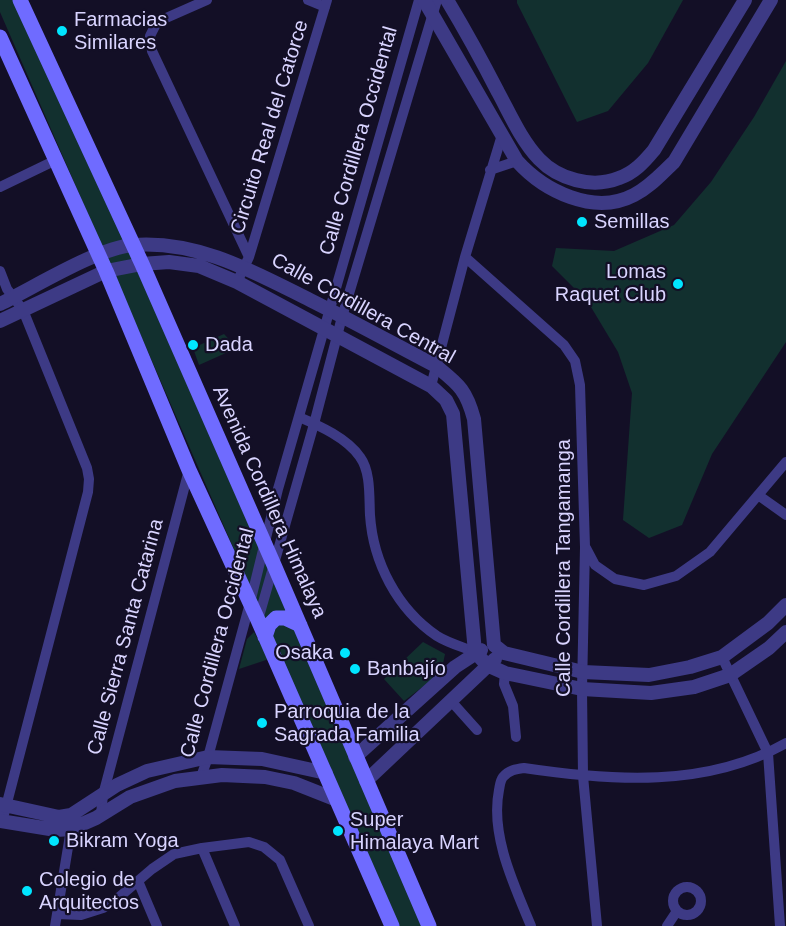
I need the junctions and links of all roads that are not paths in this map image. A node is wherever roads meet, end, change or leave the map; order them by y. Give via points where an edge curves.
1 (20, 0) edge
2 (207, 0) edge
3 (308, 0) edge
4 (419, 0) edge
5 (424, 0) edge
6 (437, 0) edge
7 (447, 0) edge
8 (771, 0) edge
9 (745, 1) edge
10 (326, 4) edge
11 (434, 15) junction
12 (762, 15) junction
13 (0, 37) edge
14 (470, 38) junction
15 (451, 46) junction
16 (502, 135) junction
17 (56, 160) junction
18 (517, 160) junction
19 (490, 170) junction
20 (597, 182) junction
21 (0, 187) edge
22 (598, 201) junction
23 (132, 245) junction
24 (98, 254) junction
25 (465, 257) junction
26 (247, 262) junction
27 (142, 264) junction
28 (0, 271) edge
29 (106, 271) junction
30 (237, 282) junction
31 (14, 297) junction
32 (0, 304) edge
33 (329, 309) junction
34 (23, 310) junction
35 (342, 316) junction
36 (0, 321) edge
37 (324, 328) junction
38 (338, 336) junction
39 (436, 366) junction
40 (431, 386) junction
41 (299, 417) junction
42 (314, 424) junction
43 (786, 462) edge
44 (189, 470) junction
45 (758, 495) junction
46 (786, 515) edge
47 (263, 543) junction
48 (585, 547) junction
49 (274, 565) junction
50 (250, 603) junction
51 (786, 605) edge
52 (258, 620) junction
53 (300, 625) junction
54 (786, 632) edge
55 (265, 637) junction
56 (499, 649) junction
57 (475, 652) junction
58 (722, 657) junction
59 (487, 664) junction
60 (506, 672) junction
61 (583, 672) junction
62 (730, 675) junction
63 (582, 689) junction
64 (451, 701) junction
65 (477, 730) dead end
66 (516, 737) dead end
67 (786, 743) edge
68 (768, 753) junction
69 (208, 756) junction
70 (355, 757) junction
71 (326, 773) junction
72 (583, 776) junction
73 (201, 777) junction
74 (366, 781) junction
75 (103, 795) junction
76 (337, 800) junction
77 (3, 805) edge
78 (74, 814) junction
79 (101, 814) junction
80 (1, 822) edge
81 (71, 829) junction
82 (202, 848) junction
83 (138, 881) junction
84 (677, 910) dead end
85 (57, 914) junction
86 (55, 926) edge
87 (158, 926) edge
88 (235, 926) edge
89 (309, 926) edge
90 (392, 926) edge
91 (429, 926) edge
92 (531, 926) edge
93 (597, 926) edge
94 (667, 926) edge
95 (780, 926) edge

1 - 23 main road, Avenida Cordillera Himalaya
2 - 26 street, Circuito Real del Catorce via 157,22 150,36 152,51
3 - 10 street, Circuito Real del Catorce
4 - 33 street, Calle Cordillera Occidental
5 - 11 street
6 - 11 street, Calle Cordillera Occidental
7 - 14 street
8 - 12 street
9 - 12 street
9 - 20 street via 641,166 618,179
10 - 26 street, Circuito Real del Catorce
11 - 15 street
11 - 35 street, Calle Cordillera Occidental
12 - 22 street via 674,162 632,196
13 - 17 main road
14 - 15 street
14 - 20 street via 538,159 571,180
15 - 16 street
16 - 18 street
16 - 19 street
17 - 21 street
17 - 24 main road
18 - 19 street
18 - 22 street via 547,187 570,197
19 - 25 street
20 - 22 street
23 - 24 street, Calle Cordillera Central
23 - 26 street, Calle Cordillera Central via 172,247
23 - 27 main road, Avenida Cordillera Himalaya
24 - 29 main road
24 - 31 street, Calle Cordillera Central
25 - 39 street
25 - 48 street, Calle Cordillera Tangamanga via 564,345 575,361 580,385
26 - 30 street, Circuito Real del Catorce
26 - 33 street, Calle Cordillera Central
27 - 29 street, Calle Cordillera Central
27 - 30 street, Calle Cordillera Central via 199,266
27 - 47 main road, Avenida Cordillera Himalaya
28 - 31 street via 6,289
29 - 34 street, Calle Cordillera Central
29 - 44 main road
30 - 37 street, Calle Cordillera Central
31 - 32 street, Calle Cordillera Central
31 - 34 street
33 - 35 street, Calle Cordillera Central
33 - 37 street, Calle Cordillera Occidental
34 - 36 street, Calle Cordillera Central
34 - 77 street via 89,479
35 - 38 street, Calle Cordillera Occidental
35 - 39 street, Calle Cordillera Central
37 - 38 street, Calle Cordillera Central
37 - 41 street, Calle Cordillera Occidental
38 - 40 street, Calle Cordillera Central
38 - 42 street, Calle Cordillera Occidental
39 - 40 street
39 - 56 street, Calle Cordillera Central via 469,399 474,419
40 - 57 street, Calle Cordillera Central via 446,400 453,414
41 - 42 street
41 - 47 street, Calle Cordillera Occidental
42 - 49 street, Calle Cordillera Occidental
42 - 57 street via 351,446 362,459 367,475 371,533 397,598 417,621 439,637
43 - 45 street
44 - 50 main road
44 - 75 street, Calle Sierra Santa Catarina
45 - 46 street
45 - 48 street via 710,552 676,576 644,585 615,579 595,565
47 - 49 main road, Avenida Cordillera Himalaya
47 - 50 street, Calle Cordillera Occidental
48 - 61 street, Calle Cordillera Tangamanga
49 - 52 street, Calle Cordillera Occidental
49 - 53 main road, Avenida Cordillera Himalaya
50 - 52 main road
50 - 69 street, Calle Cordillera Occidental
51 - 58 street
52 - 55 main road
53 - 55 main road via 276,618
53 - 70 main road, Avenida Cordillera Himalaya
54 - 62 street
55 - 71 main road
56 - 57 street
56 - 59 street
56 - 61 street
57 - 59 street
57 - 70 street
58 - 61 street via 649,675
58 - 62 street
59 - 60 street
59 - 64 street
60 - 63 street
60 - 66 street via 504,684 513,706
61 - 63 street, Calle Cordillera Tangamanga
62 - 63 street via 693,687 651,693
62 - 68 street
63 - 72 street, Calle Cordillera Tangamanga
64 - 65 street
64 - 74 street
67 - 68 street
68 - 72 street via 725,769 683,775
68 - 95 street
69 - 71 street via 262,759
69 - 73 street, Calle Cordillera Occidental
69 - 75 street via 147,771
70 - 74 main road, Avenida Cordillera Himalaya
71 - 76 main road
72 - 92 street via 524,768 511,770 501,779 497,798 500,839
72 - 93 street, Calle Cordillera Tangamanga
73 - 76 street via 265,777 294,783
73 - 79 street via 175,781 130,797
74 - 91 main road, Avenida Cordillera Himalaya
75 - 78 street
75 - 79 street, Calle Sierra Santa Catarina
76 - 90 main road
77 - 78 street via 59,817
77 - 80 street
78 - 81 street
79 - 81 street
80 - 81 street
81 - 85 street
82 - 83 street via 174,855
82 - 88 street
82 - 89 street via 249,842 264,847 280,861
83 - 85 street via 103,908 81,915
83 - 87 street
84 - 94 street
85 - 86 street

